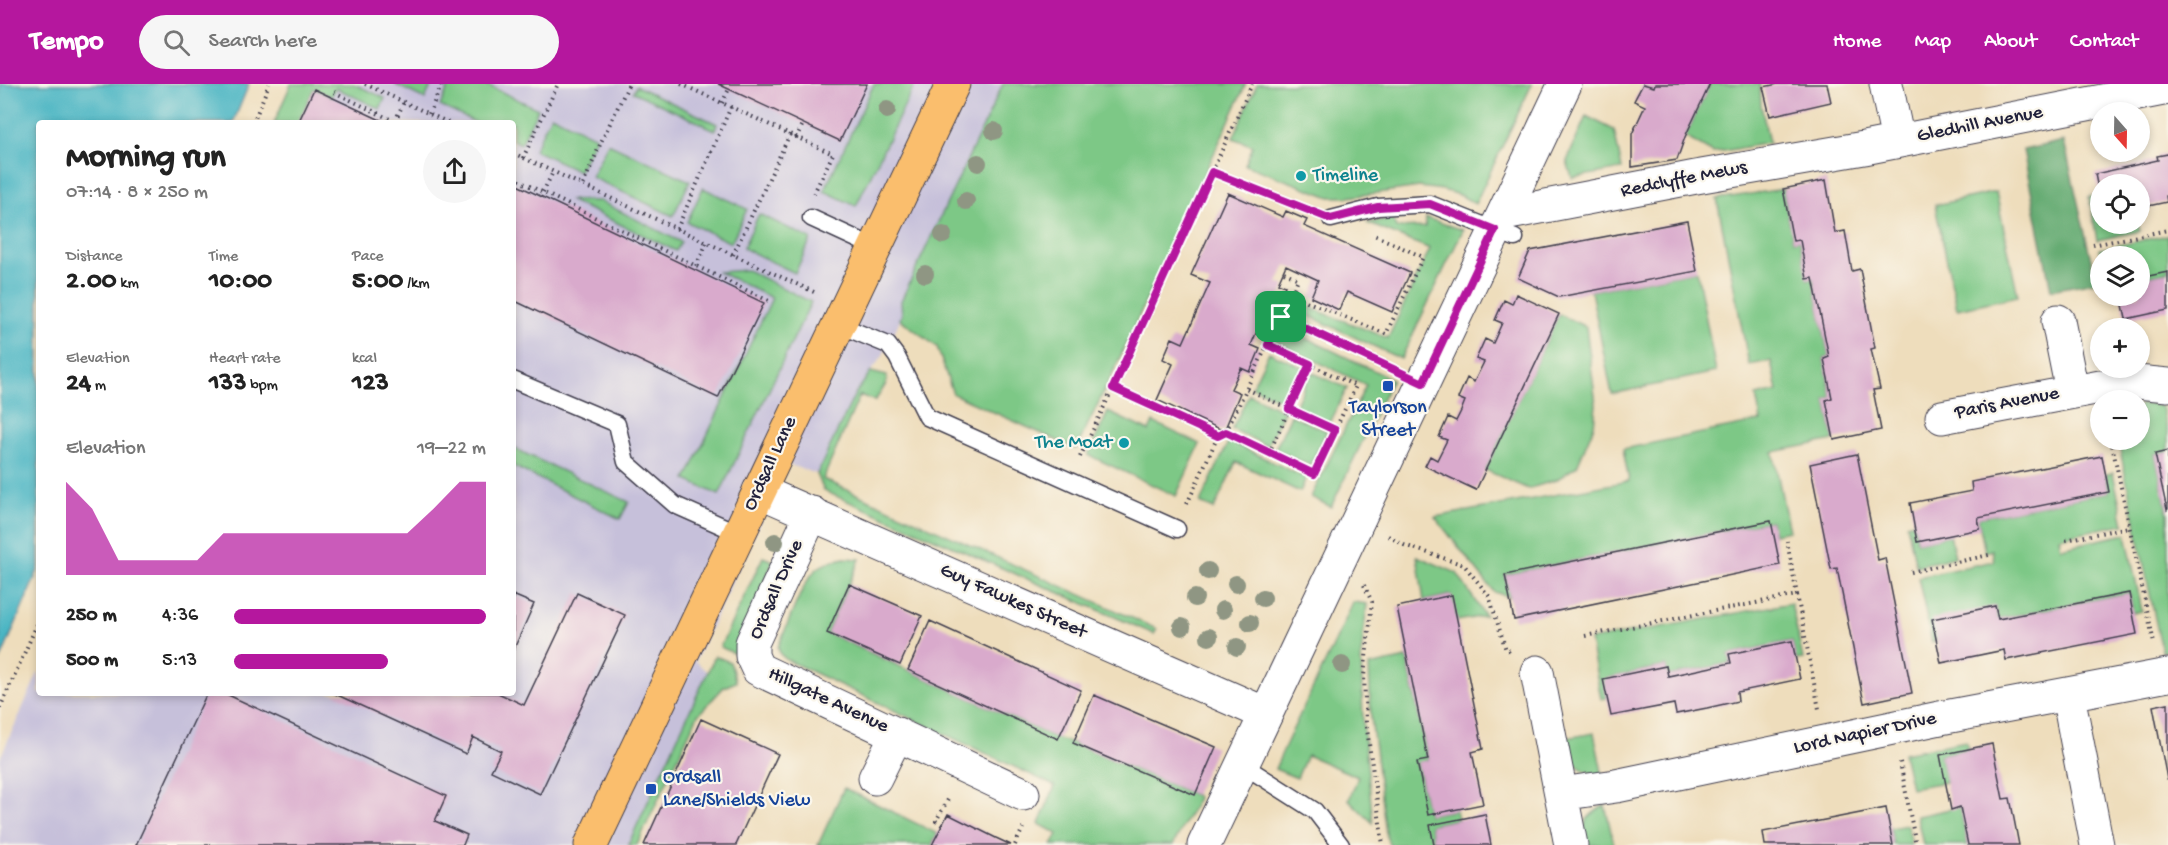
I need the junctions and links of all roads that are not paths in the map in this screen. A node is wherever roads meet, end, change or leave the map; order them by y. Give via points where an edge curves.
1 (953, 84) edge
2 (1565, 84) edge
3 (1886, 84) edge
4 (2168, 88) edge
5 (1898, 141) junction
6 (1864, 148) joint
7 (811, 218) dead end
8 (1331, 219) road end
9 (1504, 227) junction
10 (874, 247) junction
11 (2058, 321) dead end
12 (837, 324) junction
13 (516, 381) edge
14 (2168, 385) edge
15 (2072, 391) junction
16 (1942, 417) dead end
17 (759, 491) junction
18 (812, 513) junction
19 (1177, 529) dead end
20 (738, 533) junction
21 (1525, 662) road end
22 (2162, 664) edge
23 (758, 669) joint
24 (2068, 695) junction
25 (1266, 714) junction
26 (897, 734) junction
27 (1243, 765) junction
28 (875, 778) dead end
29 (1023, 794) dead end
30 (1562, 794) junction
31 (591, 845) edge
32 (1204, 845) edge
33 (1341, 845) edge
34 (1571, 845) edge
35 (2097, 845) edge

1 - 10 main road, Ordsall Lane
2 - 9 street
3 - 5 street, Gledhill Avenue
4 - 5 street, Gledhill Avenue
5 - 6 street, Gledhill Avenue
6 - 9 street, Redclyffe Mews via 1696,177
7 - 10 lane
8 - 9 lane via 1378,207 1430,204
9 - 25 street via 1423,383
10 - 12 main road, Ordsall Lane
11 - 15 street, Paris Avenue
12 - 17 main road, Ordsall Lane
12 - 19 lane via 888,345 927,417
13 - 20 lane via 617,424 626,462 675,505
14 - 15 street, Paris Avenue via 2137,382
15 - 16 street, Paris Avenue
17 - 18 street, Guy Fawkes Street
17 - 20 main road, Ordsall Lane
18 - 23 street, Ordsall Drive via 752,643
18 - 25 street, Guy Fawkes Street
20 - 31 main road, Ordsall Lane
21 - 30 street
22 - 24 street, Lord Napier Drive
23 - 26 street, Hillgate Avenue
24 - 30 street, Lord Napier Drive
24 - 35 street
25 - 27 street
26 - 28 street, Hillgate Avenue
26 - 29 street, Hillgate Avenue
27 - 32 street
27 - 33 lane via 1315,811
30 - 34 street

